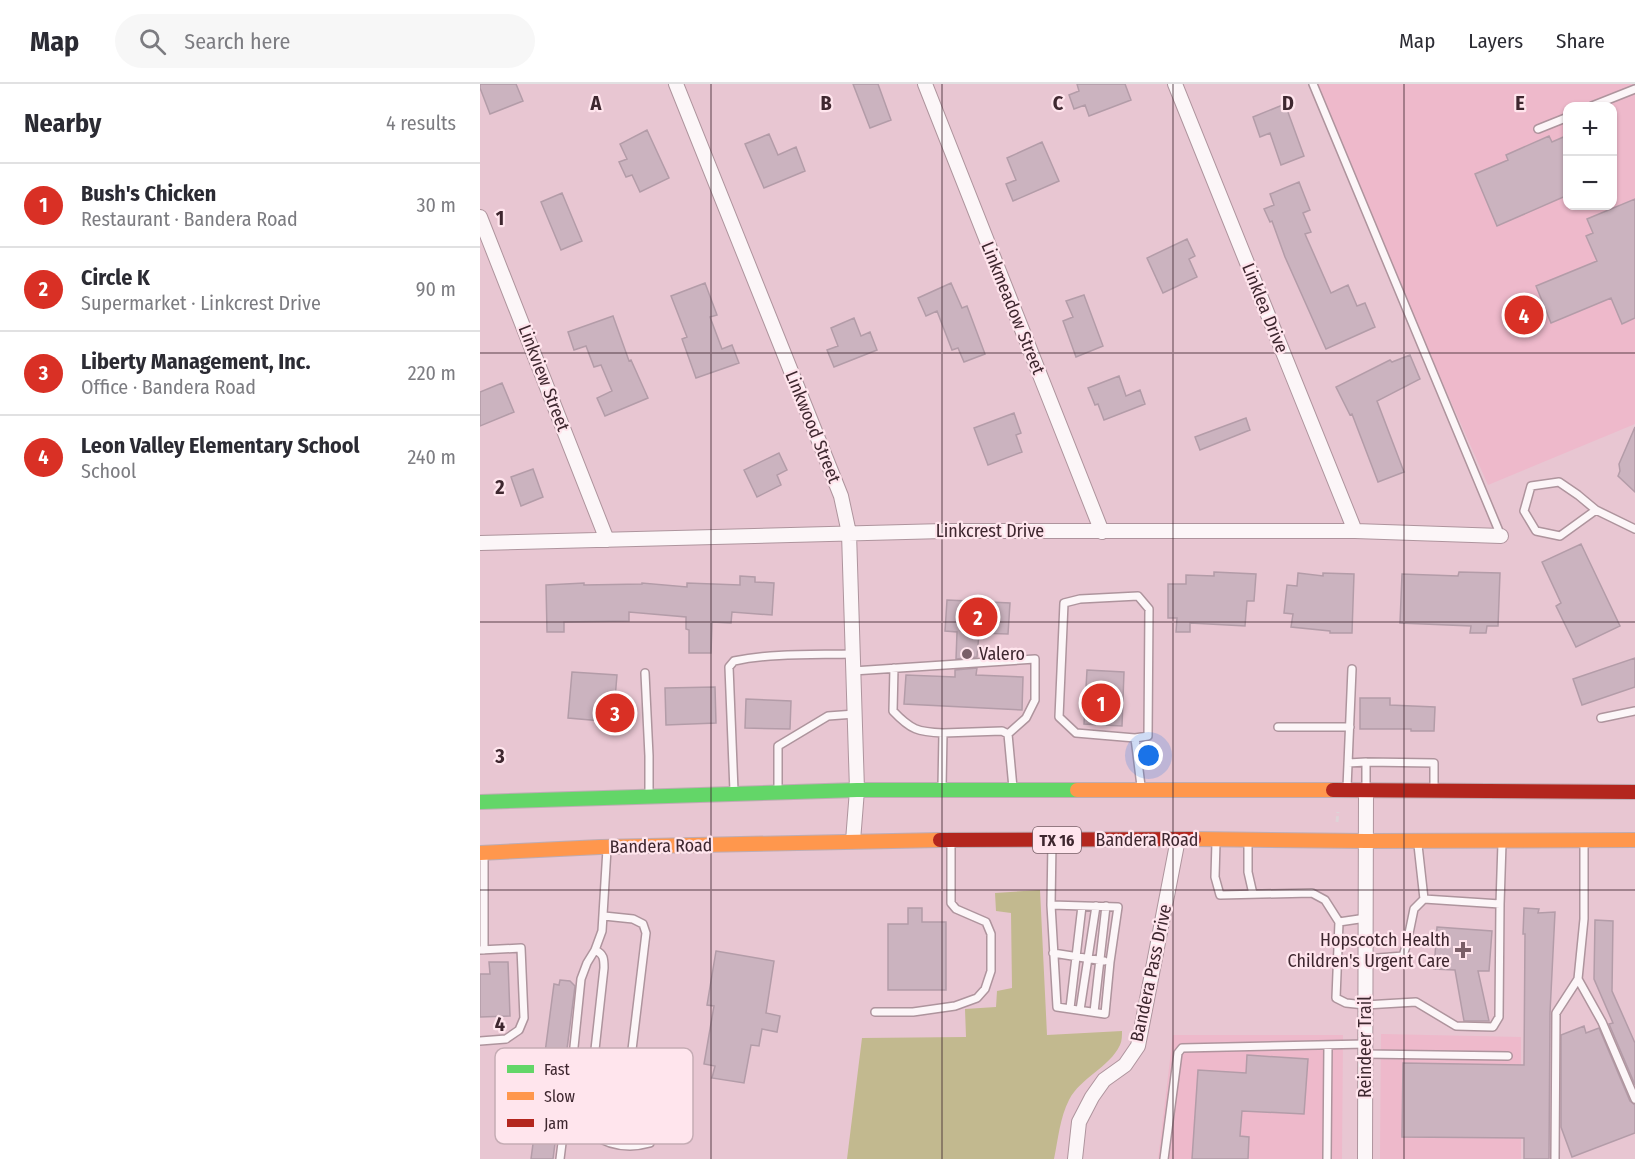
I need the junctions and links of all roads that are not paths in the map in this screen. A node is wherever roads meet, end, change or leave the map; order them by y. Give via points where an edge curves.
1 (676, 84) edge
2 (925, 84) edge
3 (1175, 84) edge
4 (1313, 84) edge
5 (1635, 89) edge
6 (1602, 102) edge
7 (1563, 119) edge
8 (1538, 129) dead end
9 (480, 217) edge
10 (1596, 510) junction
11 (1635, 529) edge
12 (1355, 531) junction
13 (1102, 532) junction
14 (849, 533) junction
15 (1501, 537) joint
16 (607, 540) junction
17 (480, 543) edge
18 (853, 654) junction
19 (894, 668) junction
20 (1352, 669) dead end
21 (854, 671) junction
22 (645, 673) dead end
23 (1635, 711) edge
24 (855, 714) junction
25 (1601, 718) dead end
26 (1278, 727) dead end
27 (1350, 727) junction
28 (943, 733) junction
29 (1008, 734) junction
30 (1135, 738) junction
31 (1366, 762) junction
32 (1348, 763) junction
33 (857, 790) junction
34 (942, 790) junction
35 (1014, 790) junction
36 (1141, 790) junction
37 (1347, 790) junction
38 (1366, 790) junction
39 (1434, 791) junction
40 (778, 792) junction
41 (1635, 792) edge
42 (734, 793) junction
43 (648, 796) junction
44 (480, 802) edge
45 (1178, 839) junction
46 (1052, 840) junction
47 (1216, 840) junction
48 (1248, 840) junction
49 (1502, 840) junction
50 (1584, 840) junction
51 (1635, 840) edge
52 (853, 841) junction
53 (951, 841) junction
54 (1366, 841) junction
55 (1417, 841) junction
56 (608, 847) junction
57 (482, 853) edge
58 (1253, 894) junction
59 (1424, 899) junction
60 (1500, 904) junction
61 (1051, 905) junction
62 (1082, 906) junction
63 (1096, 906) junction
64 (1106, 906) junction
65 (604, 916) junction
66 (1366, 918) junction
67 (1339, 922) junction
68 (482, 950) edge
69 (595, 950) junction
70 (1053, 953) junction
71 (1076, 957) junction
72 (1088, 958) junction
73 (1366, 959) junction
74 (1101, 960) junction
75 (1110, 962) junction
76 (1578, 979) junction
77 (1365, 1005) junction
78 (1070, 1008) junction
79 (1080, 1010) junction
80 (875, 1012) dead end
81 (1094, 1012) junction
82 (480, 1041) edge
83 (1328, 1045) junction
84 (574, 1048) edge
85 (595, 1048) edge
86 (632, 1048) edge
87 (1365, 1049) junction
88 (1508, 1056) dead end
89 (1635, 1099) edge
90 (562, 1144) edge
91 (616, 1144) edge
92 (646, 1144) edge
93 (560, 1159) edge
94 (1075, 1159) edge
95 (1164, 1159) edge
96 (1327, 1159) edge
97 (1365, 1159) edge
98 (1555, 1159) edge

1 - 14 street, Linkwood Street via 841,496
2 - 13 street, Linkmeadow Street
3 - 12 street, Linklea Drive
4 - 15 lane
5 - 6 lane
7 - 8 lane
9 - 16 street, Linkview Street
10 - 10 lane via 1558,482 1531,486 1524,511 1536,531 1560,536
10 - 11 lane
12 - 13 street, Linkcrest Drive
12 - 15 street, Linkcrest Drive
13 - 14 street, Linkcrest Drive
14 - 16 street, Linkcrest Drive
14 - 18 street, Linkwood Street
16 - 17 street, Linkcrest Drive
18 - 21 street, Linkwood Street
18 - 42 lane via 749,657 734,661 729,667
19 - 21 lane
19 - 28 lane via 893,711 904,723 923,732
19 - 29 lane via 1035,659 1035,700 1026,718
20 - 27 lane
21 - 24 street, Linkwood Street
22 - 43 lane
23 - 25 lane
24 - 33 street, Linkwood Street
24 - 40 lane via 828,716 778,746
26 - 27 lane
27 - 32 lane
28 - 29 lane
28 - 34 lane
29 - 35 lane
30 - 30 lane via 1076,733 1059,717 1064,603 1138,596 1149,609 1148,736
30 - 36 lane
31 - 32 lane
31 - 38 lane
31 - 39 lane via 1434,763
32 - 37 lane
33 - 34 main road
33 - 40 main road
33 - 52 street, Linkwood Street
34 - 35 main road
35 - 36 main road
36 - 37 main road
37 - 38 main road
38 - 39 main road
38 - 54 street, Reindeer Trail
39 - 41 main road
40 - 42 main road
42 - 43 main road
43 - 44 main road
45 - 46 main road, Bandera Road / TX 16
45 - 47 main road, Bandera Road / TX 16
45 - 94 street, Bandera Pass Drive via 1138,1046 1125,1065 1104,1080 1092,1097 1079,1122
46 - 53 main road, Bandera Road / TX 16
46 - 61 lane
47 - 48 main road, Bandera Road / TX 16
47 - 58 lane via 1215,878 1220,895
48 - 54 main road, Bandera Road / TX 16
48 - 58 lane
49 - 50 main road, Bandera Road / TX 16
49 - 55 main road, Bandera Road / TX 16
49 - 60 lane
50 - 51 main road, Bandera Road / TX 16
50 - 76 lane via 1584,920
52 - 53 main road, Bandera Road / TX 16
52 - 56 main road, Bandera Road / TX 16
53 - 80 lane via 951,903 986,922 992,934 991,971 985,989 977,998 946,1007
54 - 55 main road, Bandera Road / TX 16
54 - 66 street, Reindeer Trail
55 - 59 lane
56 - 57 main road, Bandera Road / TX 16
56 - 65 lane
57 - 68 lane
58 - 67 lane via 1312,893 1325,900
59 - 60 lane
59 - 73 lane via 1414,909 1403,956
60 - 77 lane via 1499,1017 1492,1027 1456,1026 1416,1002
61 - 62 lane
61 - 70 lane
62 - 63 lane
62 - 71 lane
63 - 64 lane
63 - 72 lane
64 - 74 lane
64 - 75 lane via 1118,907
65 - 69 lane
65 - 86 lane via 633,919 643,924 646,933
66 - 67 lane
66 - 73 street, Reindeer Trail
67 - 77 lane via 1336,998
68 - 82 lane via 521,948 524,1018 519,1030 506,1039
69 - 84 lane via 581,979
69 - 85 lane via 604,957 604,968
70 - 71 lane
70 - 78 lane via 1057,1006
71 - 72 lane
71 - 78 lane
72 - 74 lane
72 - 79 lane
73 - 77 street, Reindeer Trail
74 - 75 lane
74 - 81 lane
75 - 81 lane via 1105,1014
76 - 89 lane via 1602,1022
76 - 98 lane via 1556,1013
77 - 87 street, Reindeer Trail
78 - 79 lane
79 - 81 lane
83 - 87 lane
83 - 95 lane via 1182,1048 1178,1053
83 - 96 lane
87 - 88 lane
87 - 97 street, Reindeer Trail
90 - 93 lane
91 - 92 lane

